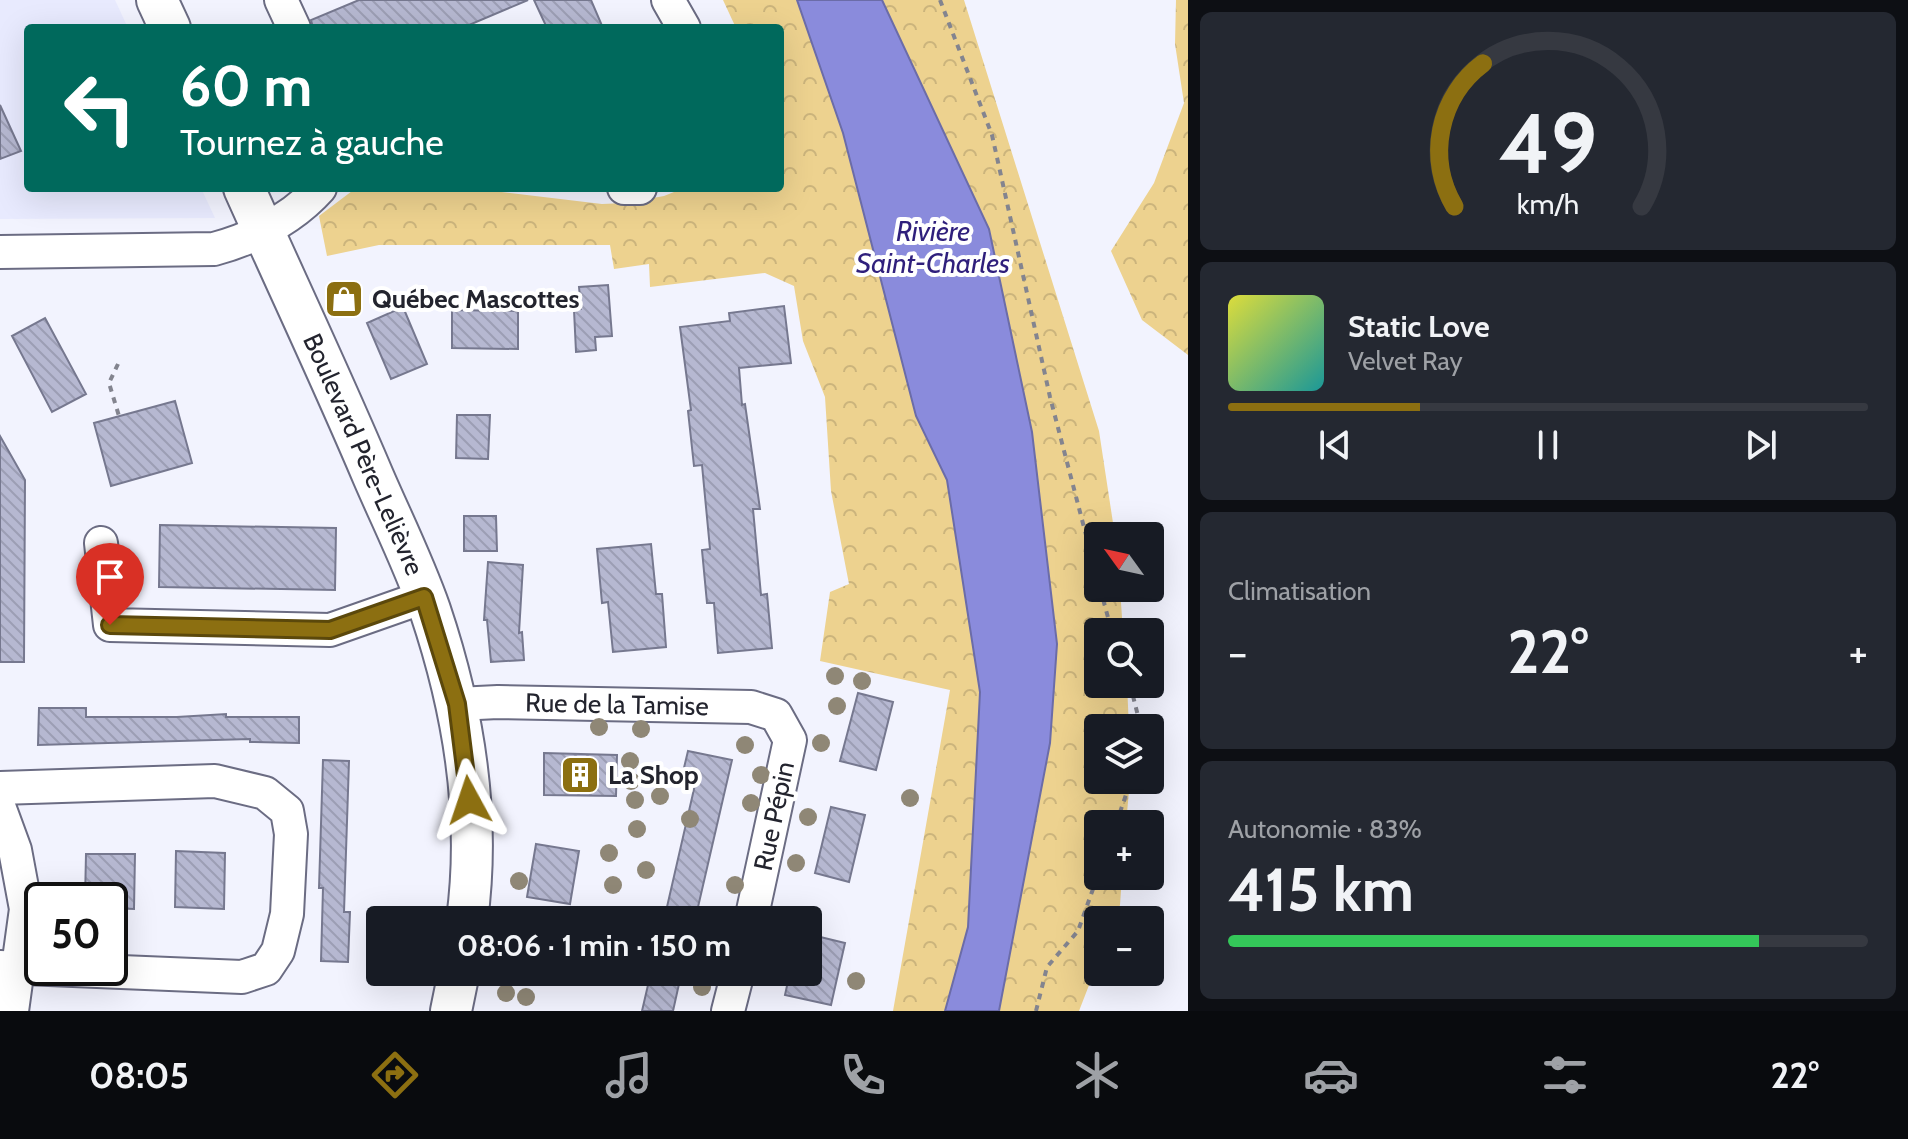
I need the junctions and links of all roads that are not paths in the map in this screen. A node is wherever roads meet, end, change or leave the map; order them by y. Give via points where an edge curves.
1 (157, 0) edge
2 (281, 0) edge
3 (668, 0) edge
4 (168, 24) edge
5 (292, 24) edge
6 (682, 24) edge
7 (246, 192) edge
8 (316, 192) edge
9 (263, 230) junction
10 (0, 252) edge
11 (101, 543) dead end
12 (424, 597) junction
13 (457, 704) junction
14 (776, 715) joint
15 (0, 788) edge
16 (0, 809) edge
17 (468, 906) edge
18 (754, 906) edge
19 (8, 967) edge
20 (456, 986) edge
21 (734, 986) edge
22 (12, 1011) edge
23 (451, 1011) edge
24 (728, 1011) edge

1 - 4 main road
2 - 5 street
3 - 6 street
7 - 9 main road, Boulevard Père-Lelièvre
8 - 9 street via 302,208
9 - 10 street via 214,249
9 - 12 main road, Boulevard Père-Lelièvre
11 - 12 street via 110,625 330,630
12 - 13 main road, Boulevard Père-Lelièvre
13 - 14 street, Rue de la Tamise via 751,707
13 - 17 main road, Boulevard Père-Lelièvre via 471,823
14 - 18 street, Rue Pépin via 790,740
15 - 19 street via 215,781 265,793 287,811 291,834 287,914 278,951 266,969 242,977
16 - 19 street via 15,850 26,909
19 - 22 street
20 - 23 main road
21 - 24 street

